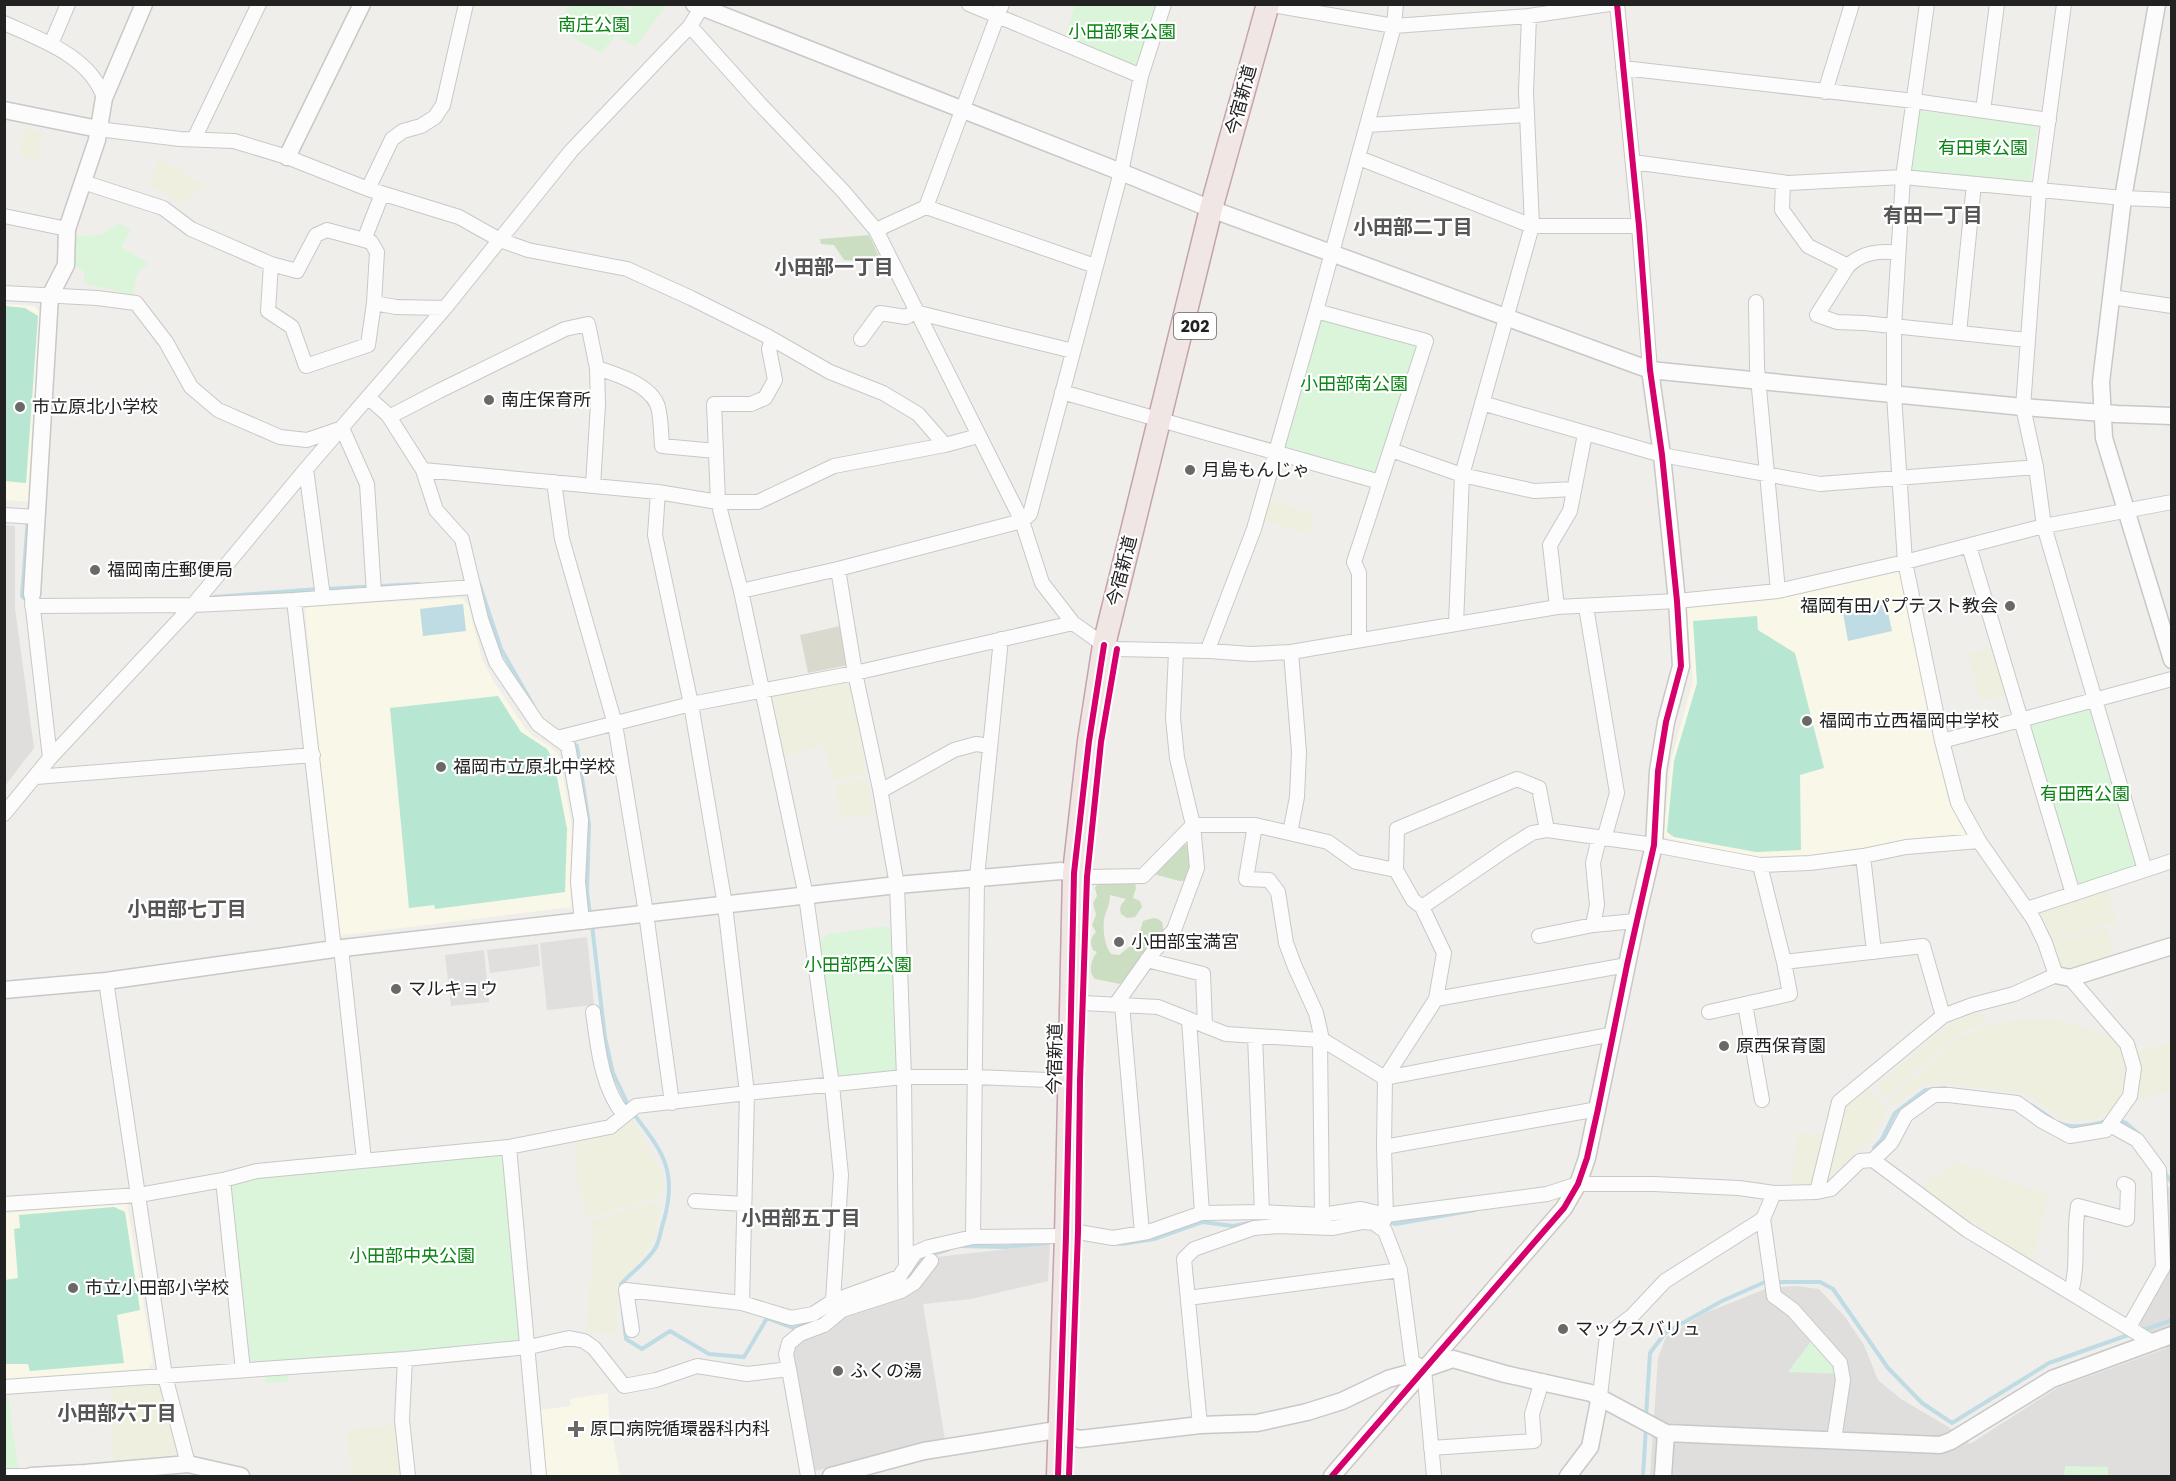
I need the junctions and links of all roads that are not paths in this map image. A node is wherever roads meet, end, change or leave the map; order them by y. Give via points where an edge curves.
1 (68, 4) edge
2 (144, 4) edge
3 (259, 4) edge
4 (362, 4) edge
5 (466, 4) edge
6 (969, 4) edge
7 (1164, 4) edge
8 (1396, 4) edge
9 (1609, 4) edge
10 (1617, 4) edge
11 (1852, 4) edge
12 (1927, 4) edge
13 (1996, 4) edge
14 (2064, 4) edge
15 (1272, 5) edge
16 (700, 6) edge
17 (2158, 6) edge
18 (1000, 10) edge
19 (1529, 15) junction
20 (4, 23) edge
21 (690, 26) junction
22 (1394, 26) junction
23 (51, 44) junction
24 (1623, 68) junction
25 (1142, 76) junction
26 (1825, 92) junction
27 (104, 98) junction
28 (1914, 101) junction
29 (4, 110) edge
30 (962, 110) junction
31 (1983, 111) junction
32 (1527, 115) junction
33 (2049, 120) junction
34 (1368, 125) junction
35 (98, 129) junction
36 (194, 139) junction
37 (287, 157) junction
38 (1359, 158) junction
39 (1633, 162) junction
40 (1121, 172) junction
41 (1903, 177) junction
42 (83, 182) junction
43 (1783, 182) junction
44 (1974, 184) junction
45 (368, 189) junction
46 (2039, 191) junction
47 (382, 194) junction
48 (2123, 198) junction
49 (2172, 200) edge
50 (926, 207) junction
51 (1217, 211) junction
52 (4, 216) edge
53 (1532, 226) junction
54 (1639, 226) junction
55 (67, 229) junction
56 (876, 230) junction
57 (364, 240) junction
58 (500, 240) junction
59 (1898, 253) junction
60 (1332, 254) junction
61 (271, 264) junction
62 (1095, 266) junction
63 (1848, 266) junction
64 (4, 293) edge
65 (50, 296) junction
66 (2111, 297) junction
67 (1756, 302) dead end
68 (374, 303) junction
69 (2172, 306) edge
70 (446, 308) junction
71 (1316, 311) junction
72 (918, 312) junction
73 (1506, 316) junction
74 (1894, 327) junction
75 (1959, 333) junction
76 (772, 339) junction
77 (861, 339) dead end
78 (2027, 340) junction
79 (1073, 351) junction
80 (597, 368) junction
81 (1650, 370) junction
82 (1758, 381) junction
83 (1062, 392) junction
84 (1894, 394) junction
85 (369, 398) junction
86 (1482, 403) junction
87 (2024, 407) junction
88 (2102, 412) junction
89 (2172, 416) edge
90 (389, 417) junction
91 (1165, 421) junction
92 (342, 428) junction
93 (1586, 434) junction
94 (978, 436) junction
95 (945, 444) junction
96 (1391, 450) junction
97 (716, 451) junction
98 (1275, 452) junction
99 (1662, 455) junction
100 (2036, 467) junction
101 (306, 469) junction
102 (423, 470) junction
103 (1766, 473) junction
104 (1462, 475) junction
105 (1900, 479) junction
106 (554, 482) junction
107 (1380, 482) junction
108 (593, 486) junction
109 (1574, 489) junction
110 (658, 492) junction
111 (718, 502) junction
112 (2172, 502) edge
113 (2127, 509) junction
114 (9, 515) edge
115 (37, 517) junction
116 (1022, 521) junction
117 (2044, 526) junction
118 (1969, 546) junction
119 (1905, 562) junction
120 (838, 569) junction
121 (472, 582) junction
122 (373, 588) junction
123 (322, 591) junction
124 (741, 591) junction
125 (1778, 591) junction
126 (32, 600) junction
127 (294, 600) junction
128 (1677, 601) junction
129 (193, 605) junction
130 (1557, 607) junction
131 (1586, 607) junction
132 (1073, 623) junction
133 (1456, 624) junction
134 (1001, 639) junction
135 (1359, 640) junction
136 (1110, 647) junction
137 (1209, 651) junction
138 (1176, 652) junction
139 (1291, 652) junction
140 (2172, 660) edge
141 (855, 673) junction
142 (2172, 679) edge
143 (763, 691) junction
144 (2097, 700) junction
145 (691, 704) junction
146 (2023, 720) junction
147 (615, 724) junction
148 (557, 738) junction
149 (1942, 741) junction
150 (990, 746) junction
151 (313, 755) junction
152 (50, 758) junction
153 (36, 777) junction
154 (880, 789) junction
155 (4, 814) edge
156 (1193, 825) junction
157 (1255, 825) junction
158 (1547, 830) junction
159 (1290, 833) junction
160 (1602, 838) junction
161 (1979, 841) junction
162 (1654, 845) junction
163 (1863, 856) junction
164 (2172, 861) edge
165 (1760, 865) junction
166 (1396, 870) junction
167 (2145, 870) junction
168 (1081, 875) junction
169 (977, 878) junction
170 (897, 885) junction
171 (2073, 894) junction
172 (806, 896) junction
173 (725, 905) junction
174 (1422, 907) junction
175 (2026, 909) junction
176 (646, 914) junction
177 (588, 921) junction
178 (1636, 921) junction
179 (1593, 925) junction
180 (1539, 936) dead end
181 (2172, 946) edge
182 (338, 948) junction
183 (1874, 952) junction
184 (1147, 960) junction
185 (1784, 962) junction
186 (1627, 965) junction
187 (2063, 977) junction
188 (106, 981) junction
189 (4, 990) edge
190 (1436, 999) junction
191 (1083, 1003) junction
192 (1745, 1004) junction
193 (1119, 1005) junction
194 (593, 1012) dead end
195 (1709, 1012) dead end
196 (1943, 1016) junction
197 (1189, 1019) junction
198 (1205, 1025) junction
199 (1613, 1034) junction
200 (1255, 1036) junction
201 (1320, 1040) junction
202 (904, 1077) junction
203 (975, 1077) junction
204 (1385, 1078) junction
205 (1074, 1081) junction
206 (832, 1085) junction
207 (747, 1093) junction
208 (1762, 1100) dead end
209 (672, 1103) junction
210 (1598, 1109) junction
211 (630, 1111) junction
212 (2113, 1121) junction
213 (509, 1147) junction
214 (1384, 1147) junction
215 (364, 1160) junction
216 (1873, 1160) junction
217 (223, 1180) junction
218 (1578, 1184) junction
219 (2124, 1184) dead end
220 (1817, 1192) junction
221 (1774, 1193) junction
222 (139, 1195) junction
223 (695, 1201) dead end
224 (4, 1204) edge
225 (744, 1204) junction
226 (1262, 1212) junction
227 (1202, 1213) junction
228 (1322, 1215) junction
229 (1362, 1216) junction
230 (1763, 1219) junction
231 (1384, 1222) junction
232 (1142, 1233) junction
233 (1072, 1234) junction
234 (973, 1237) junction
235 (931, 1261) dead end
236 (906, 1267) junction
237 (1400, 1270) junction
238 (2071, 1292) junction
239 (1188, 1298) junction
240 (833, 1301) junction
241 (742, 1303) junction
242 (632, 1330) dead end
243 (2138, 1333) junction
244 (2172, 1335) edge
245 (529, 1347) junction
246 (405, 1359) junction
247 (789, 1369) junction
248 (243, 1370) junction
249 (1424, 1370) junction
250 (165, 1376) junction
251 (1542, 1382) junction
252 (4, 1387) edge
253 (1600, 1396) junction
254 (1200, 1425) junction
255 (1651, 1425) junction
256 (1065, 1435) junction
257 (1834, 1440) junction
258 (1431, 1448) junction
259 (188, 1464) junction
260 (4, 1476) edge
261 (31, 1476) edge
262 (241, 1476) edge
263 (408, 1476) edge
264 (540, 1476) edge
265 (808, 1476) edge
266 (831, 1476) edge
267 (1058, 1476) edge
268 (1070, 1476) edge
269 (1332, 1476) edge
270 (1434, 1476) edge
271 (1568, 1476) edge
272 (1663, 1476) edge

1 - 23 street
2 - 27 street
3 - 36 street
4 - 37 street
5 - 45 street via 443,105 435,117 392,139
6 - 18 street
7 - 25 street
8 - 22 street
9 - 19 street
10 - 24 street
11 - 26 street
12 - 28 street
13 - 31 street
14 - 33 street
15 - 22 street
15 - 51 highway, 今宿新道 / 202
16 - 21 street
16 - 30 street
17 - 48 street
18 - 25 street
18 - 30 street
19 - 22 street
19 - 32 street
20 - 23 street
21 - 56 street
21 - 58 street via 571,151
22 - 34 street
23 - 27 street via 74,57 100,85
24 - 26 street
24 - 39 street
25 - 40 street
26 - 28 street
27 - 35 street
28 - 31 street
28 - 41 street
29 - 35 street
30 - 40 street
30 - 50 street
31 - 33 street
32 - 34 street
32 - 53 street
33 - 46 street
34 - 38 street
35 - 36 street
35 - 42 street
36 - 37 street via 234,141
37 - 45 street
38 - 53 street
38 - 60 street
39 - 43 street
39 - 54 street
40 - 51 street
40 - 62 street
41 - 43 street
41 - 44 street
41 - 59 street
42 - 55 street
42 - 61 street via 163,208 191,229
43 - 63 street via 1782,210 1808,246
44 - 46 street
44 - 75 street
45 - 47 street
46 - 48 street
46 - 78 street
47 - 57 street
47 - 58 street via 459,217
48 - 49 street
48 - 66 street
50 - 56 street
50 - 62 street
51 - 60 street
51 - 91 highway, 今宿新道 / 202
52 - 55 street
53 - 54 street
53 - 73 street
54 - 81 street
55 - 65 street via 66,265
56 - 72 street
57 - 61 street via 327,230 316,235 297,271
57 - 68 street via 371,242 377,252
58 - 70 street
58 - 76 street via 528,250 627,269
59 - 63 street via 1862,255
59 - 74 street
60 - 71 street
60 - 73 street
61 - 68 street via 268,311 292,327 306,366 368,345
62 - 79 street
63 - 74 street via 1817,315 1837,322
64 - 65 street
65 - 92 street via 136,303 166,342 191,387 218,410 280,437 307,440
65 - 115 street
66 - 69 street
66 - 88 street via 2101,382
67 - 82 street
68 - 70 street
70 - 85 street
71 - 96 street via 1426,341
71 - 98 street
72 - 77 street via 906,317 880,313
72 - 79 street
72 - 94 street
73 - 81 street
73 - 86 street
74 - 75 street
74 - 84 street
75 - 78 street
76 - 95 street via 918,414
76 - 97 street via 769,349 775,381 765,398 751,404 714,404
78 - 87 street
79 - 83 street
80 - 90 street via 588,324 565,329
80 - 97 street via 639,385 656,403 662,446
80 - 108 street
81 - 82 street
81 - 99 street
82 - 84 street
82 - 103 street
83 - 91 street
83 - 116 street via 1030,514
84 - 87 street
84 - 105 street
85 - 90 street
85 - 92 street
86 - 93 street
86 - 104 street
87 - 88 street
87 - 100 street
88 - 89 street
88 - 113 street via 2104,438
90 - 102 street
91 - 98 street
91 - 136 highway, 今宿新道 / 202
92 - 101 street
92 - 122 street via 367,484
93 - 99 street
93 - 109 street
94 - 95 street
94 - 116 street
95 - 111 street via 834,466 758,502
96 - 104 street
96 - 107 street
97 - 111 street
98 - 107 street
98 - 137 street via 1254,529
99 - 103 street
99 - 128 street
100 - 105 street
100 - 117 street
101 - 123 street
101 - 129 street
102 - 106 street
102 - 121 street via 436,510 462,539
103 - 105 street via 1820,484
103 - 125 street
104 - 109 street via 1534,491
104 - 133 street
105 - 119 street
106 - 108 street
106 - 147 street via 562,539
107 - 135 street via 1354,562 1359,573
108 - 110 street
109 - 130 street via 1570,511 1550,545
110 - 111 street
110 - 145 street via 655,536
111 - 124 street
112 - 113 street
113 - 117 street
113 - 140 street
114 - 115 street
115 - 126 street
116 - 120 street
116 - 132 street via 1042,583
117 - 118 street
117 - 144 street
118 - 119 street
118 - 146 street
119 - 125 street
119 - 149 street
120 - 124 street
120 - 141 street
121 - 122 street
121 - 148 street via 496,662 538,723
122 - 123 street
123 - 127 street
124 - 143 street
125 - 128 street
126 - 129 street
126 - 152 street
127 - 129 street
127 - 151 street
128 - 131 street
128 - 162 street via 1681,666 1658,771
129 - 152 street
130 - 131 street
130 - 133 street
131 - 160 street via 1617,793
132 - 134 street
132 - 136 street
133 - 135 street
134 - 141 street
134 - 150 street
135 - 139 street
136 - 138 street
136 - 168 highway, 今宿新道 / 202 via 1101,742
137 - 138 street
137 - 139 street
138 - 156 street via 1173,718
139 - 159 street via 1299,752
141 - 143 street
141 - 154 street
142 - 144 street
143 - 145 street
143 - 172 street
144 - 146 street
144 - 167 street
145 - 147 street
145 - 173 street
146 - 149 street
146 - 171 street
147 - 148 street
147 - 176 street
148 - 177 street via 568,746 581,820 578,882
149 - 161 street via 1958,803
150 - 154 street via 976,744 954,750
150 - 169 street
151 - 153 street
151 - 182 street
152 - 153 street
153 - 155 street
154 - 170 street
156 - 157 street
156 - 168 street via 1143,876
156 - 184 street via 1197,868 1174,930
157 - 159 street
157 - 201 street via 1246,879 1269,880 1278,892 1286,943 1316,1013
158 - 160 street
158 - 166 street via 1539,788 1517,779 1397,829
158 - 174 street via 1532,833
159 - 166 street via 1328,842 1356,862
160 - 162 street
160 - 179 street via 1593,863 1597,905
161 - 163 street
161 - 175 street
162 - 165 street
162 - 178 street
163 - 165 street
163 - 183 street
164 - 167 street
165 - 185 street
166 - 174 street via 1413,900
167 - 171 street
168 - 169 street via 1061,871
168 - 191 highway, 今宿新道 / 202
168 - 205 highway, 今宿新道 / 202
169 - 170 street
169 - 203 street
170 - 172 street
170 - 202 street
171 - 175 street
172 - 173 street
172 - 206 street
173 - 176 street
173 - 207 street
174 - 190 street via 1444,953
175 - 187 street
176 - 177 street
176 - 209 street
177 - 182 street
178 - 179 street
178 - 186 street
179 - 180 street
181 - 187 street
182 - 188 street
182 - 215 street
183 - 185 street
183 - 196 street via 1923,945
184 - 193 street
184 - 198 street via 1203,974
185 - 192 street via 1790,994
186 - 190 street
186 - 199 street
187 - 196 street
187 - 212 street via 2127,1044 2134,1068 2130,1096
188 - 189 street
188 - 222 street
190 - 204 street
191 - 193 street
191 - 205 highway, 今宿新道 / 202
192 - 195 street
192 - 208 street
193 - 197 street via 1158,1007
193 - 232 street
194 - 211 street via 595,1037 614,1102
196 - 220 street via 1839,1102
197 - 198 street
197 - 227 street
198 - 200 street via 1226,1034
199 - 204 street
199 - 210 street
200 - 201 street
200 - 226 street
201 - 204 street
201 - 228 street
202 - 203 street
202 - 206 street
202 - 236 street
203 - 205 street
203 - 234 street
204 - 214 street
205 - 233 highway, 今宿新道 / 202
206 - 207 street
206 - 240 street via 841,1175
207 - 209 street
207 - 225 street
209 - 211 street
210 - 214 street
210 - 218 street
211 - 213 street via 610,1127
212 - 216 street via 2106,1130 2070,1136 2017,1103 1934,1095 1905,1115 1891,1143
212 - 243 street via 2137,1140 2159,1170 2163,1267
213 - 215 street
213 - 245 street
214 - 231 street
215 - 217 street via 256,1171
216 - 220 street via 1860,1161 1831,1189
216 - 238 street via 1967,1230
217 - 222 street
217 - 248 street
218 - 221 street via 1739,1188
218 - 231 street via 1547,1194
218 - 249 street via 1557,1216
219 - 238 street via 2128,1186 2127,1219 2078,1206
220 - 221 street
221 - 230 street
222 - 224 street
222 - 250 street
223 - 225 street
225 - 241 street
226 - 227 street
226 - 228 street
227 - 232 street
228 - 229 street
229 - 231 street via 1374,1223
229 - 239 street via 1333,1228 1254,1228 1194,1249 1184,1259
230 - 253 street via 1665,1281 1632,1316 1607,1335
230 - 257 street via 1774,1296 1793,1310 1840,1363 1843,1380
231 - 237 street
232 - 233 street via 1113,1238
233 - 234 street
233 - 256 highway, 今宿新道 / 202
234 - 236 street via 928,1247 915,1253
235 - 247 street via 914,1283 901,1291 842,1310 824,1325 800,1334 789,1343
236 - 240 street via 899,1277
237 - 239 street
237 - 249 street via 1412,1362
238 - 243 street
239 - 254 street
240 - 241 street via 813,1314 791,1318
241 - 242 street via 626,1290
243 - 244 street
243 - 257 street via 1940,1445
245 - 246 street
245 - 247 street via 569,1338 584,1341 624,1386 697,1366 747,1374
245 - 264 street
246 - 248 street
246 - 263 street via 402,1420
247 - 265 street
248 - 250 street
249 - 251 street via 1453,1359
249 - 254 street via 1388,1379 1342,1401 1307,1412 1257,1423
249 - 258 street
249 - 269 street
250 - 252 street
250 - 259 street
251 - 253 street
251 - 258 street via 1532,1414 1534,1441
253 - 255 street
253 - 271 street via 1590,1447
254 - 256 street via 1080,1439
255 - 257 street
255 - 272 street
256 - 266 street via 1050,1431 924,1451
256 - 267 highway, 今宿新道 / 202
256 - 268 highway, 今宿新道 / 202
258 - 270 street
259 - 261 street
259 - 262 street
260 - 261 street

